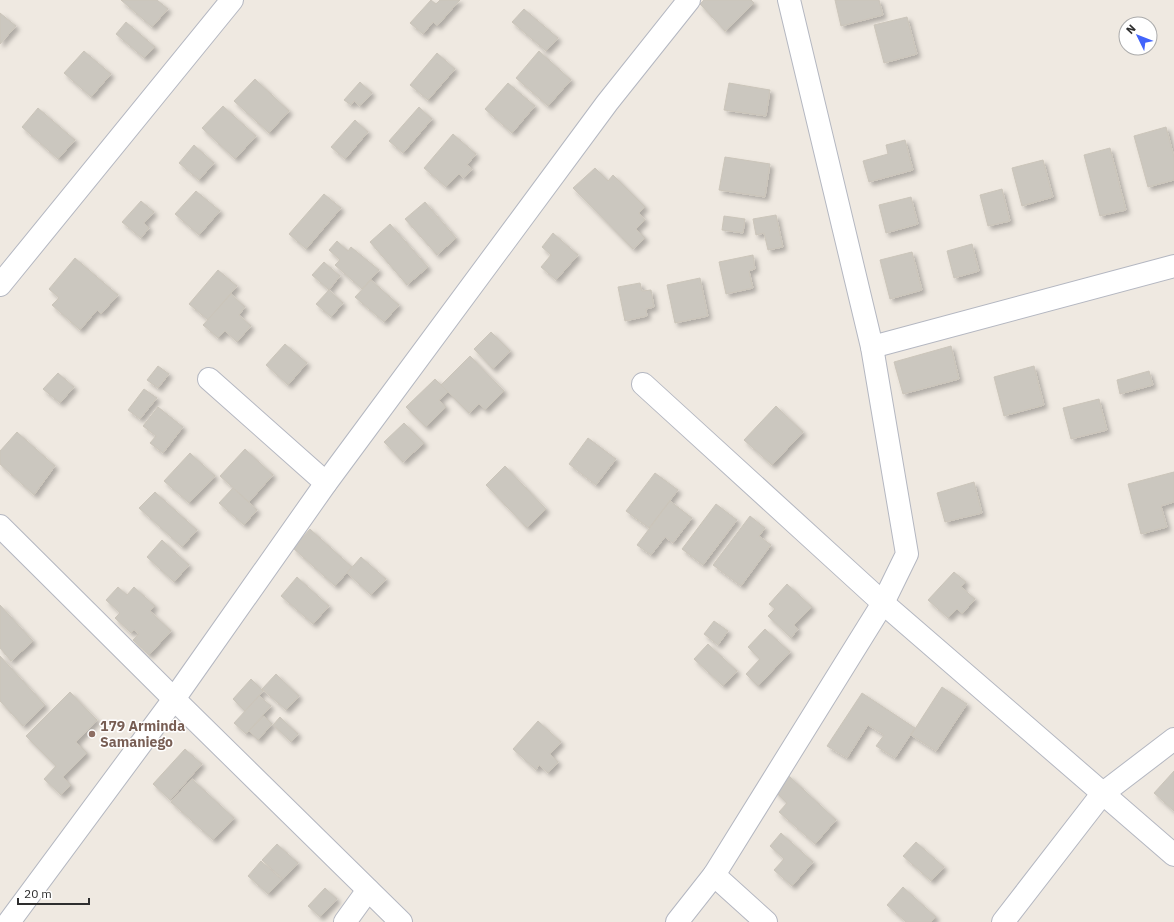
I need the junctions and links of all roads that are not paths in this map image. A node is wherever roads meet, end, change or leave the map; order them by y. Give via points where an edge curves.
1 (232, 0) edge
2 (689, 0) edge
3 (789, 0) edge
4 (1174, 266) edge
5 (0, 285) edge
6 (872, 347) junction
7 (209, 379) dead end
8 (643, 384) dead end
9 (326, 483) junction
10 (0, 526) edge
11 (883, 603) junction
12 (174, 699) junction
13 (1174, 739) edge
14 (1102, 794) junction
15 (1174, 855) edge
16 (714, 874) junction
17 (368, 890) junction
18 (9, 922) edge
19 (345, 922) edge
20 (401, 922) edge
21 (677, 922) edge
22 (766, 922) edge
23 (1003, 922) edge

1 - 5 street
2 - 9 street via 607,103
3 - 6 street
4 - 6 street
6 - 11 street via 907,554
7 - 9 street
8 - 11 street
9 - 12 street
10 - 12 street
11 - 14 street
11 - 16 street
12 - 17 street
12 - 18 street
13 - 14 street
14 - 15 street
14 - 23 street
16 - 21 street
16 - 22 street
17 - 19 street
17 - 20 street

